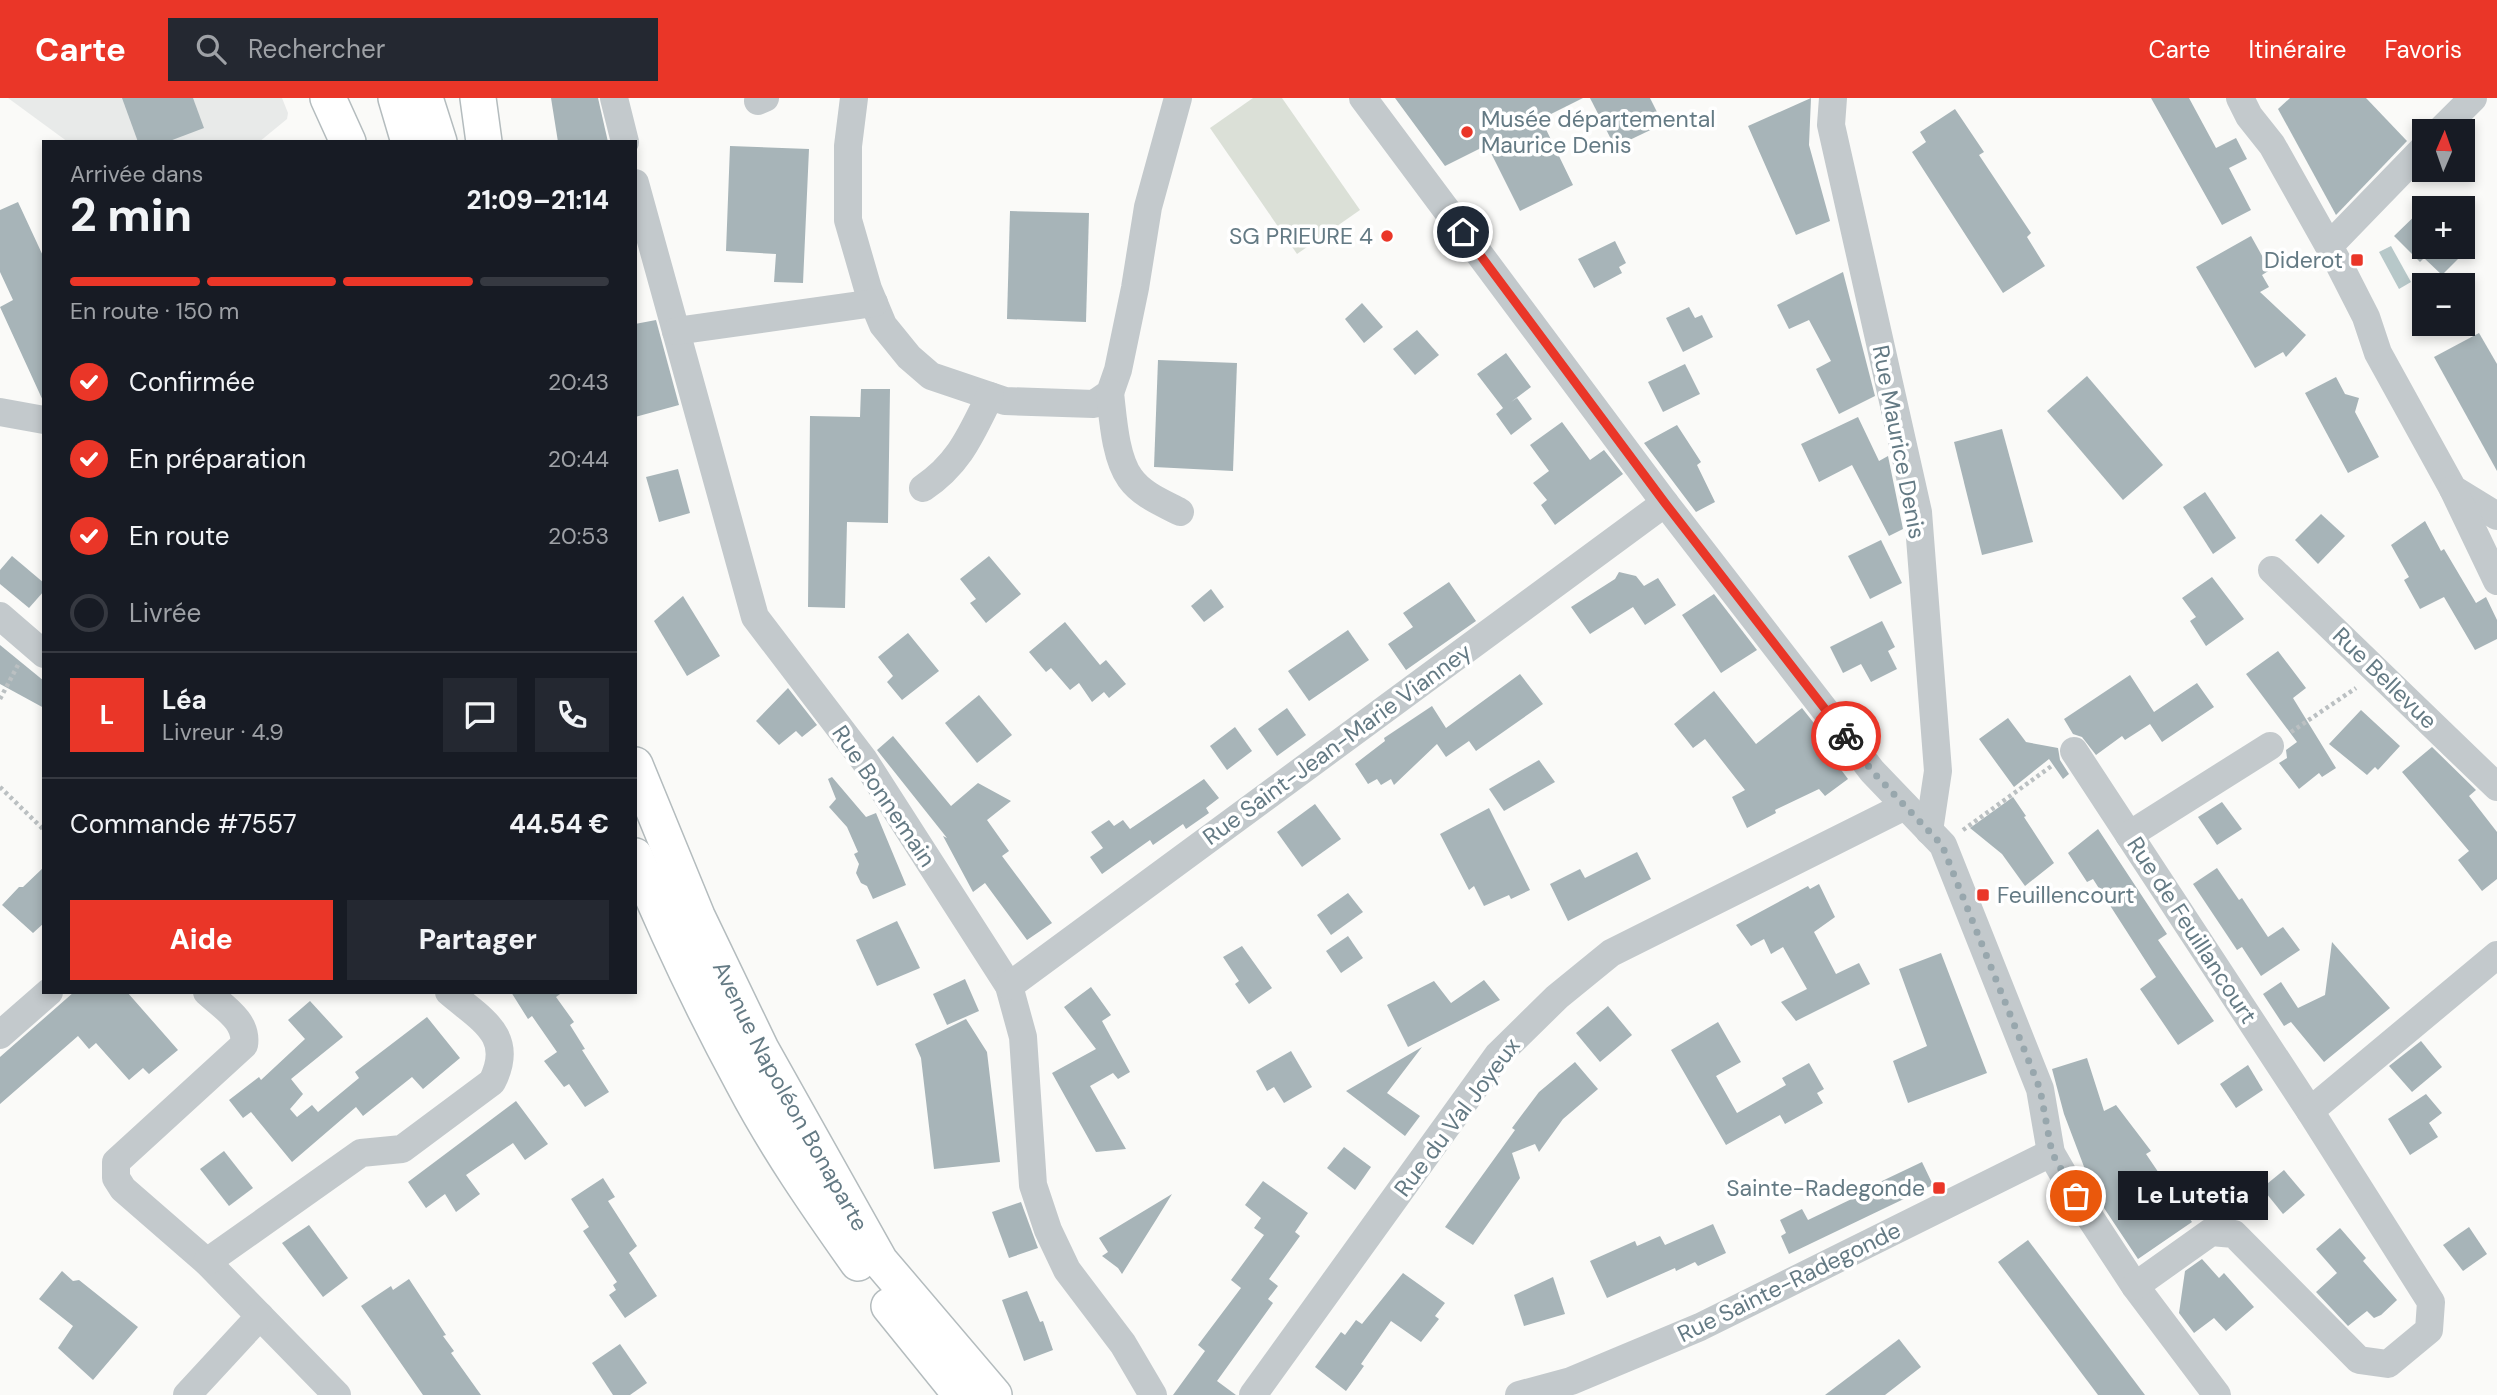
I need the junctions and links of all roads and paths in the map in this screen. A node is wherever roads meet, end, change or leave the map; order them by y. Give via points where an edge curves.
1 (328, 98) edge
2 (396, 98) edge
3 (425, 98) edge
4 (478, 98) edge
5 (614, 98) edge
6 (854, 98) edge
7 (1178, 98) edge
8 (1363, 98) edge
9 (1833, 98) edge
10 (2240, 98) edge
11 (347, 140) edge
12 (409, 140) edge
13 (438, 140) edge
14 (484, 140) edge
15 (624, 140) edge
16 (2412, 160) edge
17 (637, 190) edge
18 (2329, 246) junction
19 (874, 303) junction
20 (676, 331) junction
21 (1110, 393) junction
22 (990, 396) junction
23 (0, 412) edge
24 (42, 420) edge
25 (923, 488) dead end
26 (2453, 489) junction
27 (1665, 503) junction
28 (1180, 512) dead end
29 (2497, 516) edge
30 (2273, 570) dead end
31 (2497, 581) edge
32 (0, 616) edge
33 (37, 648) edge
34 (2379, 673) junction
35 (0, 699) edge
36 (2270, 746) joint
37 (2074, 751) joint
38 (637, 770) edge
39 (0, 787) edge
40 (2497, 787) edge
41 (1905, 806) junction
42 (42, 828) edge
43 (2129, 835) junction
44 (1936, 838) junction
45 (637, 861) edge
46 (2497, 955) edge
47 (1009, 986) junction
48 (48, 994) edge
49 (209, 994) edge
50 (451, 994) edge
51 (0, 1035) edge
52 (2310, 1111) junction
53 (2052, 1153) junction
54 (207, 1262) junction
55 (2134, 1286) junction
56 (260, 1316) junction
57 (187, 1395) edge
58 (337, 1395) edge
59 (961, 1395) edge
60 (993, 1395) edge
61 (1153, 1395) edge
62 (1253, 1395) edge
63 (1519, 1395) edge
64 (2217, 1395) edge

1 - 11 main road
2 - 12 main road
3 - 13 main road
4 - 14 main road
5 - 15 street
6 - 19 street via 848,146 848,220
7 - 21 street via 1148,207
8 - 27 street
9 - 44 street, Rue Maurice Denis via 1831,125 1917,512 1938,771
10 - 18 street
16 - 18 street
17 - 20 street, Rue Bonnemain
18 - 26 street via 2366,317 2378,353
19 - 20 street
19 - 22 street via 883,325 931,376
20 - 47 street, Rue Bonnemain via 755,617 864,760
21 - 22 street via 1094,404 1005,401
21 - 28 street via 1119,450 1130,478 1152,498
22 - 25 street via 957,458
23 - 24 street
26 - 29 street
26 - 31 street
27 - 41 street via 1872,771
27 - 47 street, Rue Saint-Jean-Marie Vianney
30 - 34 street, Rue Bellevue
32 - 33 street
33 - 35 path
34 - 36 path
34 - 40 street, Rue Bellevue
36 - 43 street
37 - 43 street, Rue de Feuillancourt
37 - 44 path
38 - 60 main road, Avenue Napoléon Bonaparte via 696,916 761,1049 880,1261
39 - 42 path
41 - 44 street
41 - 62 street, Rue du Val Joyeux via 1611,953 1557,997 1498,1055
43 - 52 street, Rue de Feuillancourt
44 - 53 street via 2040,1089
45 - 59 main road, Avenue Napoléon Bonaparte via 665,928 744,1084 810,1195 902,1324
46 - 52 street
47 - 61 street, Rue Bonnemain via 1023,1037 1033,1185 1048,1230 1067,1270 1123,1344
48 - 51 street
49 - 54 street via 243,1026 244,1045 116,1162 116,1178 123,1189
50 - 54 street via 495,1032 500,1051 492,1082 402,1149 360,1153
52 - 55 street, Rue de Feuillancourt via 2431,1301 2429,1330 2388,1364 2359,1360 2234,1234 2211,1232
53 - 55 street
53 - 63 street, Rue Sainte-Radegonde via 1700,1327 1571,1381
54 - 56 street
55 - 64 street
56 - 57 street
56 - 58 street

